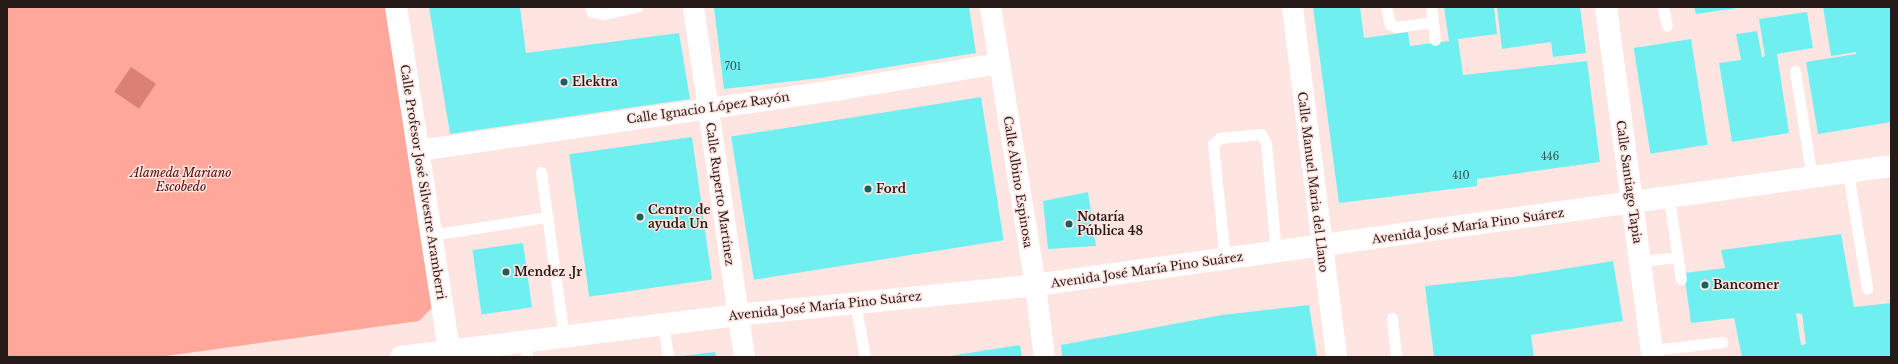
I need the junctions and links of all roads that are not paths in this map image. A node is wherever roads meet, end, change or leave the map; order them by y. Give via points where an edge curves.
1 (396, 7) edge
2 (590, 7) edge
3 (637, 7) edge
4 (693, 7) edge
5 (990, 7) edge
6 (1292, 7) edge
7 (1386, 7) edge
8 (1431, 7) edge
9 (1606, 7) edge
10 (1663, 7) edge
11 (1432, 22) junction
12 (1666, 26) dead end
13 (1435, 40) dead end
14 (998, 63) junction
15 (1795, 71) dead end
16 (708, 107) junction
17 (418, 150) junction
18 (1891, 166) edge
19 (541, 172) dead end
20 (1848, 172) junction
21 (1812, 178) junction
22 (1669, 198) junction
23 (1632, 204) junction
24 (547, 217) junction
25 (431, 235) junction
26 (1321, 247) junction
27 (1276, 253) junction
28 (1678, 257) junction
29 (1225, 260) junction
30 (1641, 261) junction
31 (1681, 279) dead end
32 (1035, 285) junction
33 (1866, 288) dead end
34 (855, 303) junction
35 (737, 315) junction
36 (1392, 318) dead end
37 (662, 324) junction
38 (564, 337) junction
39 (1723, 342) dead end
40 (526, 349) edge
41 (490, 352) edge
42 (450, 354) edge
43 (1653, 354) edge
44 (401, 357) edge
45 (668, 357) edge
46 (744, 357) edge
47 (865, 357) edge
48 (1044, 357) edge
49 (1336, 357) edge
50 (1396, 357) edge

1 - 17 main road, Calle Profesor José Silvestre Aramberri
2 - 3 lane via 592,12 603,14
4 - 16 street, Calle Ruperto Martínez
5 - 14 street, Calle Albino Espinosa
6 - 26 street, Calle Manuel Maria del Llano
7 - 11 lane via 1390,24 1396,27
8 - 11 lane
9 - 23 main road, Calle Santiago Tapia
10 - 12 lane
11 - 13 lane
14 - 16 street, Calle Ignacio López Rayón
14 - 32 street, Calle Albino Espinosa
15 - 21 lane
16 - 17 street, Calle Ignacio López Rayón
16 - 35 street, Calle Ruperto Martínez
17 - 25 main road, Calle Profesor José Silvestre Aramberri
18 - 20 main road, Avenida José María Pino Suárez
19 - 24 lane
20 - 21 main road, Avenida José María Pino Suárez
20 - 33 lane
21 - 22 main road, Avenida José María Pino Suárez
22 - 23 main road, Avenida José María Pino Suárez
22 - 28 lane
23 - 26 main road, Avenida José María Pino Suárez
23 - 30 main road, Calle Santiago Tapia
24 - 25 lane
24 - 38 lane
25 - 42 main road, Calle Profesor José Silvestre Aramberri
26 - 27 main road, Avenida José María Pino Suárez
26 - 49 street, Calle Manuel Maria del Llano
27 - 29 main road, Avenida José María Pino Suárez
27 - 29 lane via 1266,143 1260,134 1220,138 1213,144
28 - 30 lane
28 - 31 lane
29 - 32 main road, Avenida José María Pino Suárez
30 - 43 main road, Calle Santiago Tapia
32 - 34 main road, Avenida José María Pino Suárez
32 - 48 street, Calle Albino Espinosa
34 - 35 main road, Avenida José María Pino Suárez
34 - 47 lane
35 - 37 main road, Avenida José María Pino Suárez
35 - 46 street, Calle Ruperto Martínez
36 - 50 lane
37 - 38 main road, Avenida José María Pino Suárez
37 - 45 lane
38 - 40 main road, Avenida José María Pino Suárez
39 - 43 lane
40 - 41 main road, Avenida José María Pino Suárez
41 - 42 main road, Avenida José María Pino Suárez
42 - 44 main road, Avenida José María Pino Suárez

